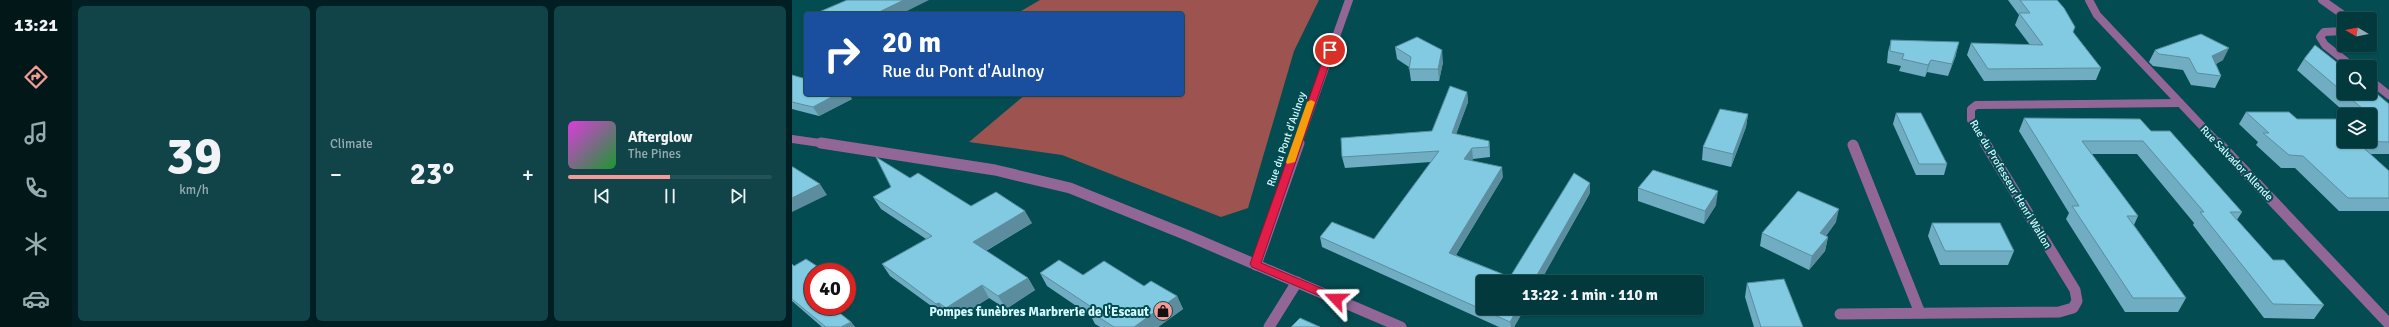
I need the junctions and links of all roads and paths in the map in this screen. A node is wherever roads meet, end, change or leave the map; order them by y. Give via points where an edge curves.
1 (1349, 0) edge
2 (2089, 0) edge
3 (2322, 0) edge
4 (2339, 12) edge
5 (2337, 31) edge
6 (2344, 60) edge
7 (2377, 86) edge
8 (2389, 95) edge
9 (2180, 103) junction
10 (792, 139) edge
11 (1853, 145) dead end
12 (1256, 264) junction
13 (1297, 282) junction
14 (1920, 313) junction
15 (1840, 314) dead end
16 (2389, 324) edge
17 (1269, 327) edge
18 (1401, 327) edge

1 - 12 street, Rue du Pont d'Aulnoy
2 - 9 street, Rue Salvador Allende via 2094,12
3 - 4 street
5 - 6 street via 2324,32 2320,37 2325,45
7 - 8 street
9 - 14 street, Rue du Professeur Henri Wallon via 1986,104 1973,107 1970,113 1972,120 2075,290 2077,305 2059,312
9 - 16 street, Rue Salvador Allende
10 - 12 street via 995,170 1052,183 1084,193
11 - 14 street
12 - 13 street
13 - 17 street
13 - 18 street
14 - 15 street, Rue du Professeur Henri Wallon

